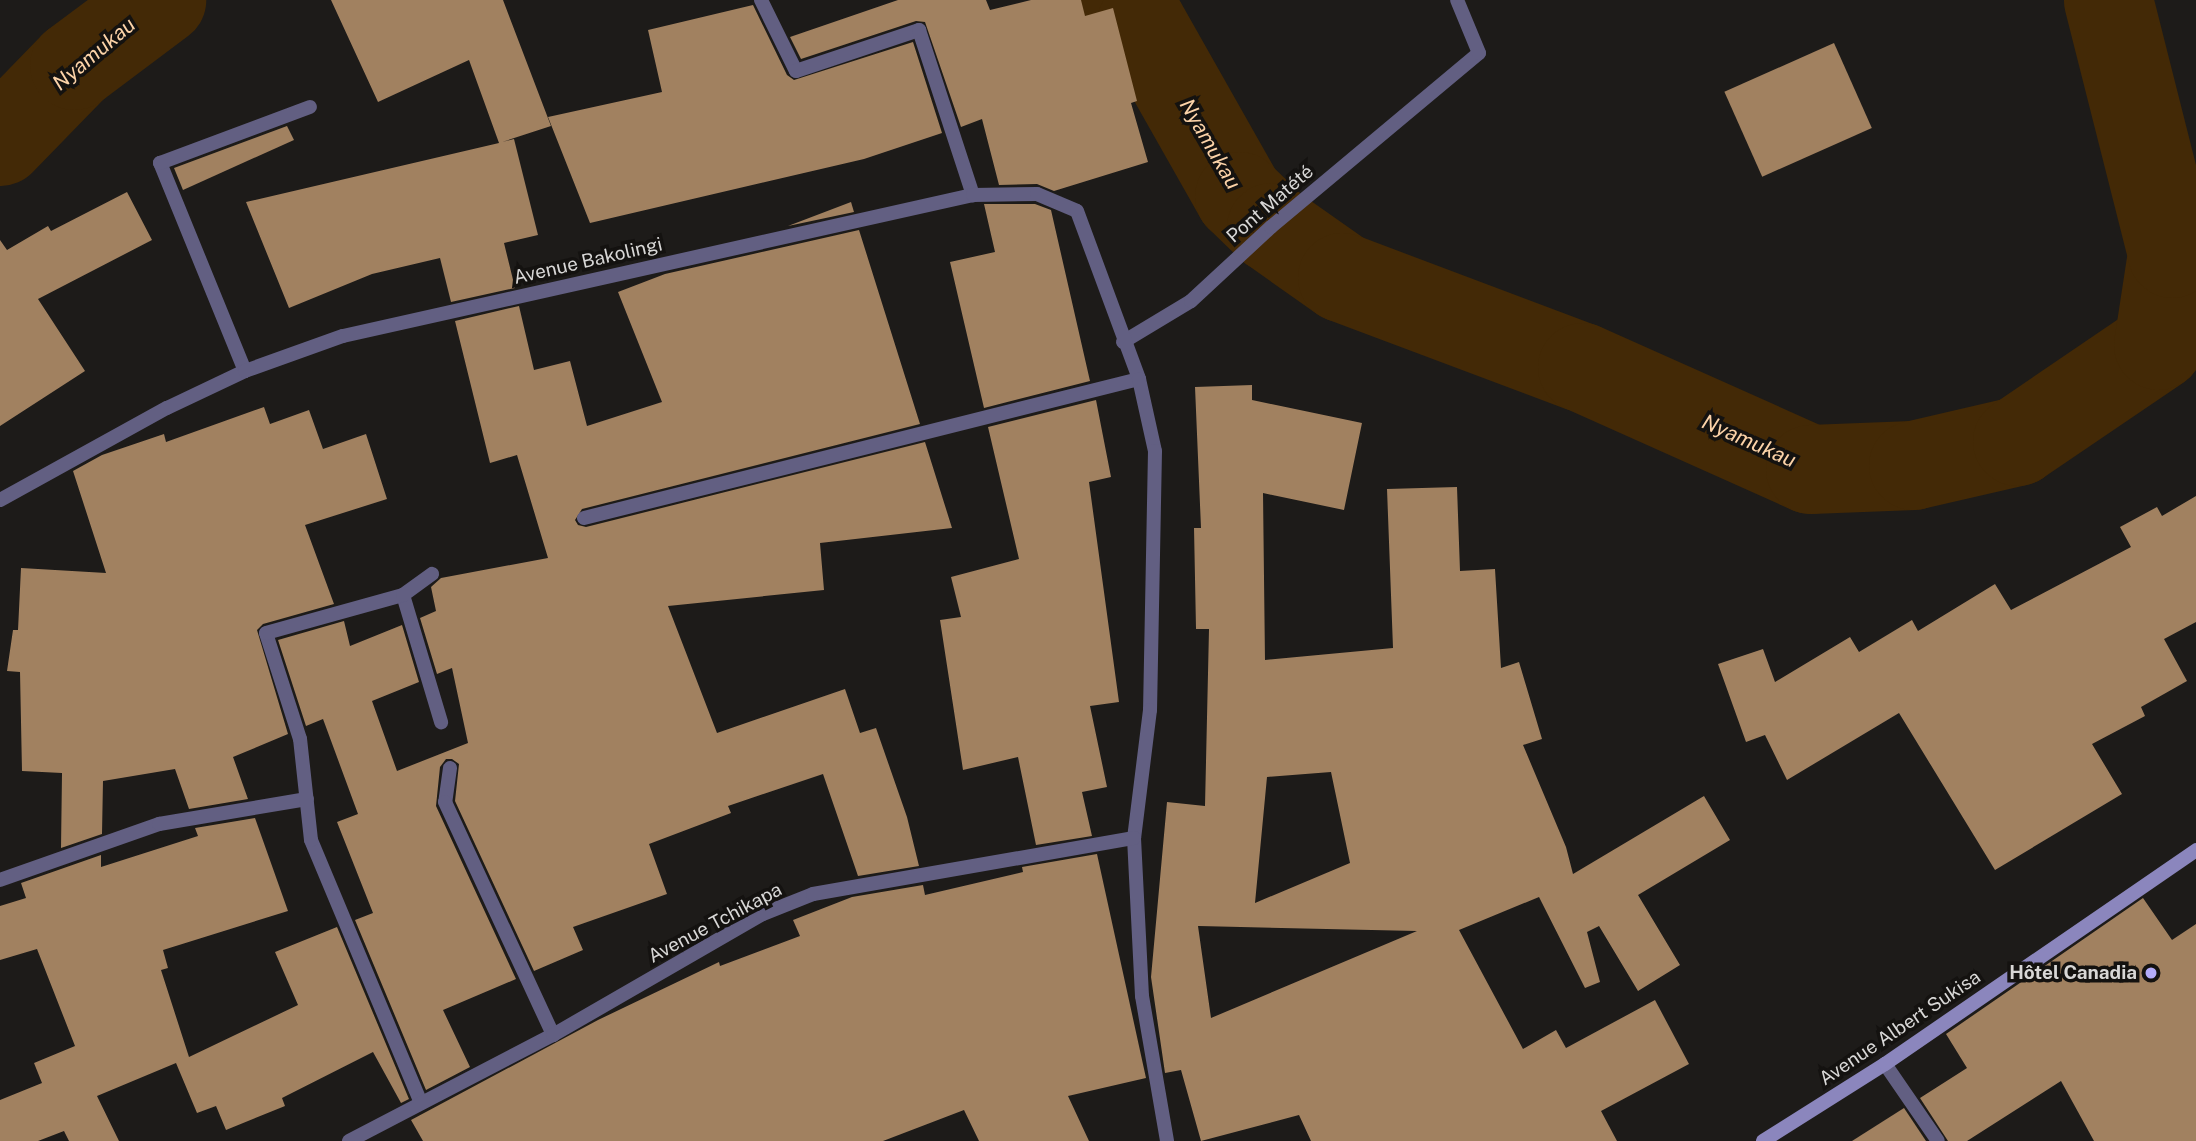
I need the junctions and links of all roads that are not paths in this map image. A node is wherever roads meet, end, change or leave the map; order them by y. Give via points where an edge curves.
1 (761, 0) edge
2 (1457, 0) edge
3 (310, 107) dead end
4 (973, 195) junction
5 (1124, 342) junction
6 (245, 371) junction
7 (1139, 379) junction
8 (0, 500) edge
9 (584, 518) dead end
10 (432, 574) dead end
11 (403, 595) junction
12 (441, 722) dead end
13 (450, 768) dead end
14 (307, 799) junction
15 (1134, 838) junction
16 (2196, 850) edge
17 (0, 880) edge
18 (553, 1035) junction
19 (1885, 1064) junction
20 (421, 1103) junction
21 (349, 1141) edge
22 (1167, 1141) edge
23 (1763, 1141) edge
24 (1938, 1141) edge

1 - 4 street via 796,71 919,30
2 - 5 street, Pont Matété via 1479,53 1376,137 1191,301
3 - 6 street via 160,163
4 - 5 street, Avenue Bakolingi via 1037,194 1076,211
4 - 6 street, Avenue Bakolingi via 343,336
5 - 7 street, Avenue Bakolingi
6 - 8 street, Avenue Bakolingi via 167,408
7 - 9 street
7 - 15 street, Avenue Bakolingi via 1155,451 1150,710
10 - 11 street
11 - 12 street
11 - 14 street via 266,633 300,739
13 - 18 street via 445,802
14 - 17 street via 159,824
14 - 20 street via 311,840
15 - 18 street, Avenue Tchikapa via 813,894 764,914
15 - 22 street, Avenue Bakolingi via 1142,996
16 - 19 street, Avenue Albert Sukisa
18 - 20 street, Avenue Tchikapa
19 - 23 street, Avenue Albert Sukisa
19 - 24 street
20 - 21 street, Avenue Tchikapa

